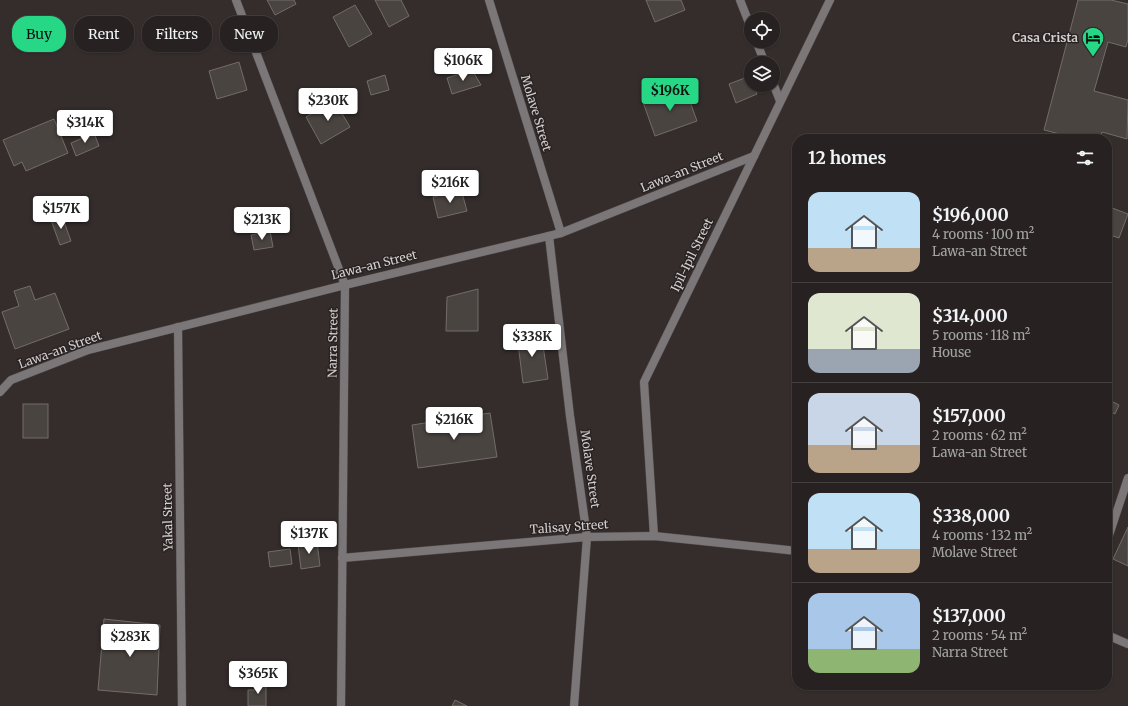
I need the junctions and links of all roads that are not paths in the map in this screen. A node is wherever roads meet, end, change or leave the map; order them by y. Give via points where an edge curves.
1 (236, 0) edge
2 (489, 0) edge
3 (740, 0) edge
4 (830, 0) edge
5 (745, 12) edge
6 (776, 92) edge
7 (780, 101) junction
8 (754, 156) junction
9 (561, 233) junction
10 (549, 236) junction
11 (345, 284) junction
12 (178, 327) junction
13 (0, 392) edge
14 (1128, 478) edge
15 (1112, 526) edge
16 (654, 536) junction
17 (587, 537) junction
18 (792, 550) edge
19 (342, 558) junction
20 (1112, 637) edge
21 (1128, 644) edge
22 (182, 706) edge
23 (340, 706) edge
24 (574, 706) edge

1 - 11 street, Narra Street
2 - 9 street, Molave Street
3 - 5 street
4 - 7 street, Ipil-Ipil Street
6 - 7 street
7 - 8 street, Ipil-Ipil Street
8 - 9 street, Lawa-an Street
8 - 16 street, Ipil-Ipil Street via 644,382
9 - 10 street, Lawa-an Street
10 - 11 street, Lawa-an Street
10 - 17 street, Molave Street
11 - 12 street, Lawa-an Street
11 - 19 street, Narra Street
12 - 13 street, Lawa-an Street via 88,350 11,380
12 - 22 street, Yakal Street
14 - 15 street
16 - 17 street, Talisay Street
16 - 18 street, Talisay Street
17 - 19 street, Talisay Street
17 - 24 street, Molave Street
19 - 23 street, Narra Street
20 - 21 street

